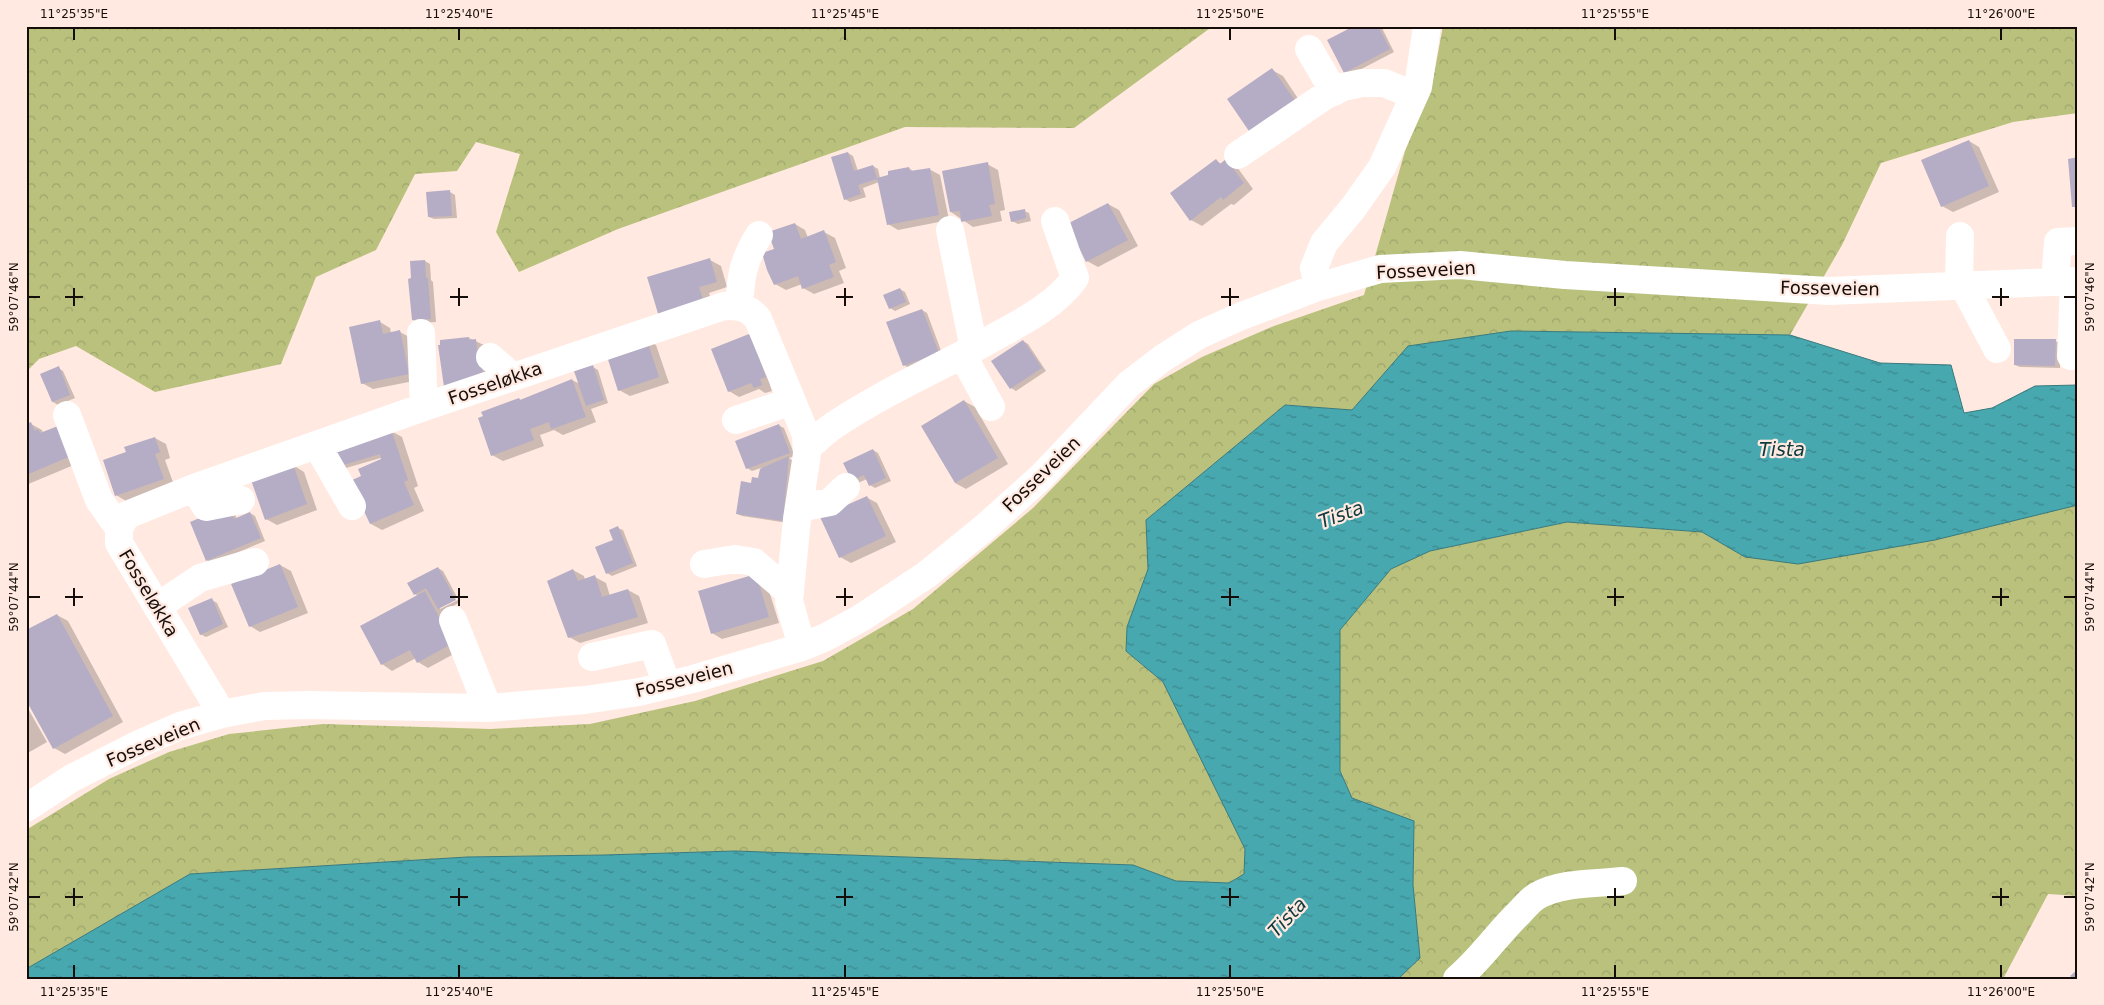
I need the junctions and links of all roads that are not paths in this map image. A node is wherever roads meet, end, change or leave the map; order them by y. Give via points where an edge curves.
1 (1427, 26) edge
2 (1309, 49) dead end
3 (1334, 92) junction
4 (1414, 95) junction
5 (1238, 155) dead end
6 (1055, 221) dead end
7 (950, 230) dead end
8 (759, 235) dead end
9 (1960, 236) dead end
10 (2078, 241) edge
11 (2069, 281) edge
12 (1961, 286) junction
13 (1318, 287) junction
14 (740, 306) junction
15 (421, 333) dead end
16 (1997, 349) dead end
17 (968, 352) junction
18 (2071, 356) dead end
19 (490, 357) dead end
20 (519, 382) junction
21 (792, 401) junction
22 (424, 407) junction
23 (991, 407) dead end
24 (67, 416) dead end
25 (736, 420) dead end
26 (317, 445) junction
27 (807, 448) junction
28 (846, 487) dead end
29 (194, 488) junction
30 (241, 500) dead end
31 (352, 506) dead end
32 (799, 508) junction
33 (119, 528) junction
34 (255, 562) dead end
35 (704, 564) dead end
36 (790, 593) junction
37 (157, 607) junction
38 (453, 620) dead end
39 (802, 647) junction
40 (592, 657) dead end
41 (666, 685) junction
42 (488, 708) junction
43 (222, 714) junction
44 (26, 808) edge
45 (1623, 881) dead end
46 (1457, 979) edge

1 - 4 street
2 - 3 street
3 - 4 street via 1362,83 1384,84
3 - 5 street
4 - 13 street via 1382,167 1324,243 1314,268
6 - 17 street via 1075,278 1068,288 1030,318
7 - 17 street
8 - 14 street via 741,274
9 - 12 street
10 - 11 street via 2058,242
11 - 12 street, Fosseveien
11 - 18 street
12 - 13 street, Fosseveien via 1829,291 1565,275 1460,265 1380,269
12 - 16 street
13 - 39 street, Fosseveien via 1199,335 1163,358 1129,384 1041,477 926,575 861,618
14 - 20 street, Fosseløkka via 708,311
14 - 21 street via 752,311 758,319
15 - 22 street
17 - 23 street
17 - 27 street via 871,402 831,427
19 - 20 street
20 - 22 street, Fosseløkka
21 - 25 street
21 - 27 street via 806,435
22 - 26 street, Fosseløkka
24 - 33 street via 99,500
26 - 29 street, Fosseløkka
26 - 31 street
27 - 32 street
28 - 32 street via 830,502
29 - 30 street via 206,507
29 - 33 street, Fosseløkka via 127,515
32 - 36 street
33 - 37 street, Fosseløkka via 119,543
34 - 37 street via 200,578
35 - 36 street via 735,558 754,562
36 - 39 street via 794,625
37 - 43 street, Fosseløkka
38 - 42 street
39 - 41 street, Fosseveien
40 - 41 street via 652,644
41 - 42 street, Fosseveien via 585,700
42 - 43 street, Fosseveien via 308,705 264,706
43 - 44 street, Fosseveien via 180,726 139,744 72,778
45 - 46 street via 1549,890 1535,897

